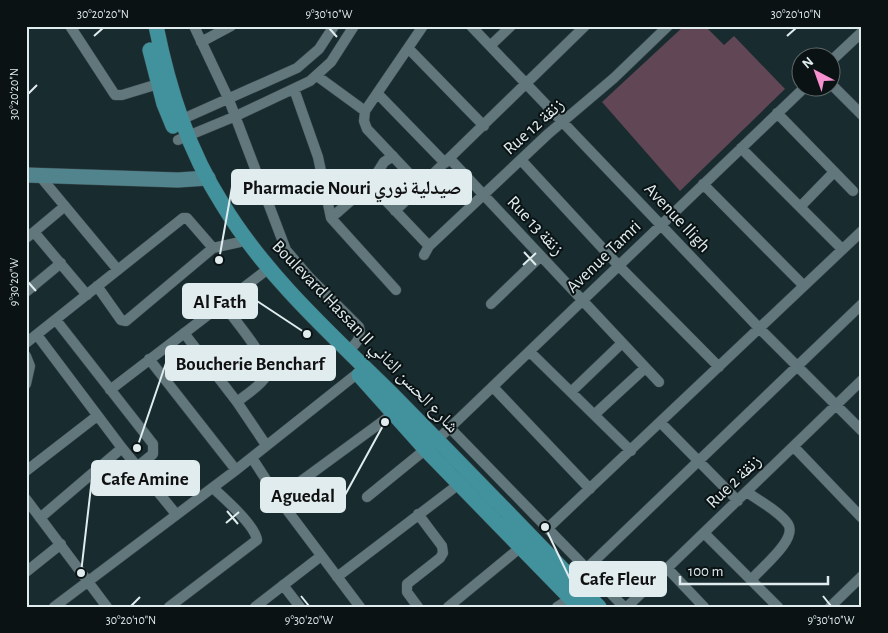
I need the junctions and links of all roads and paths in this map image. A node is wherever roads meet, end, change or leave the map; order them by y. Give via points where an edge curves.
1 (70, 26) edge
2 (146, 26) edge
3 (156, 26) edge
4 (194, 26) edge
5 (232, 26) edge
6 (334, 26) edge
7 (354, 26) edge
8 (423, 26) edge
9 (471, 26) edge
10 (511, 26) edge
11 (586, 26) edge
12 (668, 26) edge
13 (860, 31) edge
14 (201, 42) junction
15 (490, 46) junction
16 (409, 49) junction
17 (840, 52) edge
18 (317, 76) junction
19 (158, 84) junction
20 (526, 85) junction
21 (294, 90) junction
22 (840, 93) edge
23 (378, 94) junction
24 (793, 98) edge
25 (229, 100) junction
26 (365, 111) junction
27 (777, 113) junction
28 (862, 115) edge
29 (236, 116) junction
30 (176, 122) junction
31 (564, 122) junction
32 (484, 126) junction
33 (182, 138) junction
34 (741, 148) junction
35 (392, 156) junction
36 (521, 160) junction
37 (448, 161) junction
38 (834, 172) junction
39 (33, 175) edge
40 (204, 178) junction
41 (370, 184) junction
42 (703, 184) junction
43 (421, 186) junction
44 (853, 191) dead end
45 (484, 196) junction
46 (65, 206) junction
47 (800, 207) junction
48 (395, 211) junction
49 (330, 218) junction
50 (661, 225) junction
51 (861, 233) edge
52 (30, 235) edge
53 (240, 242) junction
54 (213, 248) junction
55 (842, 249) junction
56 (541, 256) junction
57 (61, 263) junction
58 (619, 266) junction
59 (118, 270) junction
60 (264, 272) junction
61 (97, 286) junction
62 (804, 286) junction
63 (396, 290) dead end
64 (26, 292) edge
65 (87, 295) junction
66 (582, 301) junction
67 (223, 304) junction
68 (491, 304) dead end
69 (862, 304) edge
70 (56, 320) junction
71 (760, 328) junction
72 (184, 333) junction
73 (37, 335) junction
74 (26, 343) edge
75 (622, 343) junction
76 (348, 351) junction
77 (530, 352) junction
78 (26, 356) edge
79 (149, 359) junction
80 (796, 365) junction
81 (719, 367) junction
82 (645, 368) junction
83 (358, 374) junction
84 (862, 380) edge
85 (659, 382) dead end
86 (26, 384) edge
87 (493, 387) junction
88 (110, 390) junction
89 (571, 392) junction
90 (237, 402) junction
91 (837, 405) junction
92 (394, 413) junction
93 (594, 414) junction
94 (97, 416) junction
95 (660, 423) junction
96 (450, 428) junction
97 (862, 431) edge
98 (266, 445) junction
99 (432, 445) junction
100 (794, 447) junction
101 (122, 448) junction
102 (631, 451) junction
103 (252, 458) junction
104 (699, 462) junction
105 (137, 467) junction
106 (236, 470) junction
107 (26, 471) edge
108 (459, 484) junction
109 (213, 488) junction
110 (590, 489) junction
111 (747, 492) junction
112 (366, 497) dead end
113 (278, 498) junction
114 (26, 499) edge
115 (738, 501) junction
116 (176, 514) junction
117 (418, 514) junction
118 (40, 518) junction
119 (862, 518) edge
120 (548, 528) junction
121 (704, 533) junction
122 (61, 544) junction
123 (521, 547) junction
124 (321, 556) junction
125 (667, 568) junction
126 (586, 569) junction
127 (26, 572) edge
128 (862, 576) edge
129 (337, 577) junction
130 (563, 580) junction
131 (751, 580) junction
132 (88, 582) junction
133 (283, 585) junction
134 (577, 598) edge
135 (54, 607) edge
136 (107, 607) edge
137 (169, 607) edge
138 (255, 607) edge
139 (300, 607) edge
140 (360, 607) edge
141 (418, 607) edge
142 (448, 607) edge
143 (557, 607) edge
144 (599, 607) edge
145 (624, 607) edge
146 (628, 607) edge
147 (704, 607) edge
148 (778, 607) edge
149 (830, 607) edge

1 - 19 street via 115,95
2 - 19 main road, Boulevard Hassan II شارع الحسن الثاني
3 - 30 main road, Boulevard Hassan II شارع الحسن الثاني
4 - 14 street
5 - 14 street
6 - 25 street via 306,62
7 - 18 street via 331,62
8 - 16 street
9 - 15 street, Avenue Iligh
10 - 15 street
11 - 20 street
12 - 31 street, Rue 12 زنقة
13 - 17 street
14 - 25 street
15 - 20 street, Avenue Iligh
16 - 23 street
16 - 32 street
18 - 21 street
18 - 26 street
19 - 30 main road, Boulevard Hassan II شارع الحسن الثاني
20 - 31 street, Avenue Iligh
20 - 32 street
21 - 29 street
21 - 49 street via 318,157
22 - 28 street
23 - 26 street
23 - 37 street, Rue 13 زنقة
24 - 27 street, Avenue Tamri
25 - 29 street
25 - 30 street
26 - 35 street via 367,129
27 - 34 street, Avenue Tamri
27 - 38 street
29 - 33 street
29 - 76 street via 286,250 358,327 358,343
30 - 33 main road, Boulevard Hassan II شارع الحسن الثاني
31 - 36 street, Rue 12 زنقة
31 - 50 street, Avenue Iligh
32 - 37 street
33 - 40 main road, Boulevard Hassan II شارع الحسن الثاني
34 - 42 street, Avenue Tamri
34 - 47 street
35 - 41 street via 384,162
35 - 43 street
36 - 45 street, Rue 12 زنقة
36 - 58 street
37 - 43 street
37 - 45 street, Rue 13 زنقة
38 - 44 street
38 - 47 street
39 - 40 street
39 - 46 street
40 - 53 main road, Boulevard Hassan II شارع الحسن الثاني
40 - 76 main road, Boulevard Hassan II شارع الحسن الثاني via 270,268
41 - 48 street
41 - 49 street
42 - 50 street, Avenue Tamri
42 - 62 street
43 - 48 street
45 - 48 street, Rue 12 زنقة via 426,251
45 - 56 street, Rue 13 زنقة
46 - 52 street
46 - 59 street
47 - 55 street
49 - 63 street
50 - 58 street, Avenue Tamri
50 - 71 street, Avenue Iligh
51 - 55 street
52 - 57 street
53 - 54 street
53 - 60 main road, Boulevard Hassan II شارع الحسن الثاني
54 - 59 street via 187,218 183,218
54 - 61 street via 126,321 121,320
55 - 62 street
56 - 66 street, Rue 13 زنقة
56 - 68 street
57 - 64 street
57 - 65 street
58 - 66 street, Avenue Tamri
58 - 81 street
59 - 61 street
60 - 67 street
60 - 83 main road, Boulevard Hassan II شارع الحسن الثاني via 334,344
61 - 65 street
62 - 71 street
65 - 70 street
66 - 75 street, Rue 13 زنقة
66 - 77 street, Avenue Tamri
67 - 72 street
67 - 90 street via 262,357 267,369 265,378
69 - 80 street
70 - 73 street
70 - 88 street
71 - 80 street, Avenue Iligh
71 - 81 street
72 - 79 street
72 - 90 street
73 - 74 street
73 - 94 street
75 - 82 street, Rue 13 زنقة
75 - 89 street
76 - 99 main road, Boulevard Hassan II شارع الحسن الثاني
77 - 87 street, Avenue Tamri
77 - 89 street
78 - 86 street via 30,366
79 - 88 street
79 - 106 street
80 - 91 street, Avenue Iligh
80 - 104 street
81 - 95 street
82 - 85 street, Rue 13 زنقة
82 - 93 street
83 - 92 main road, Boulevard Hassan II شارع الحسن الثاني
83 - 98 street
84 - 91 street, Rue 2 زنقة
87 - 96 street, Avenue Tamri
87 - 110 street
88 - 105 street via 154,446 153,454
89 - 93 street
90 - 98 street
91 - 97 street, Avenue Iligh
91 - 100 street, Rue 2 زنقة
92 - 99 main road, Boulevard Hassan II شارع الحسن الثاني
92 - 113 street
93 - 102 street
94 - 101 street
94 - 107 street
95 - 102 street
95 - 104 street
96 - 99 street, Avenue Tamri
96 - 120 street
98 - 103 street
99 - 108 main road, Boulevard Hassan II شارع الحسن الثاني
99 - 112 street
99 - 130 main road, Boulevard Hassan II شارع الحسن الثاني
100 - 111 street, Rue 2 زنقة
100 - 119 street
101 - 105 street
101 - 118 street
102 - 110 street
103 - 106 street
103 - 113 street
104 - 115 street
104 - 126 street
105 - 116 street
106 - 109 street
108 - 117 street
108 - 123 main road, Boulevard Hassan II شارع الحسن الثاني
109 - 116 street
109 - 137 street via 257,540
110 - 120 street
111 - 115 street, Rue 2 زنقة
111 - 131 street via 789,525 790,537
113 - 124 street
114 - 118 street
115 - 121 street, Rue 2 زنقة
116 - 132 street
117 - 129 street
117 - 141 street via 443,552 407,584 407,592
118 - 122 street
120 - 126 street
121 - 125 street, Rue 2 زنقة
121 - 131 street
122 - 127 street
122 - 132 street
123 - 130 main road, Boulevard Hassan II شارع الحسن الثاني
123 - 142 street
124 - 129 street
124 - 133 street
125 - 146 street, Rue 2 زنقة
125 - 147 street
126 - 145 street
128 - 149 street
129 - 140 street
130 - 134 main road, Boulevard Hassan II شارع الحسن الثاني
131 - 148 street
132 - 135 street
132 - 136 street
133 - 138 street
133 - 139 street
134 - 143 street
134 - 144 main road, Boulevard Hassan II شارع الحسن الثاني

